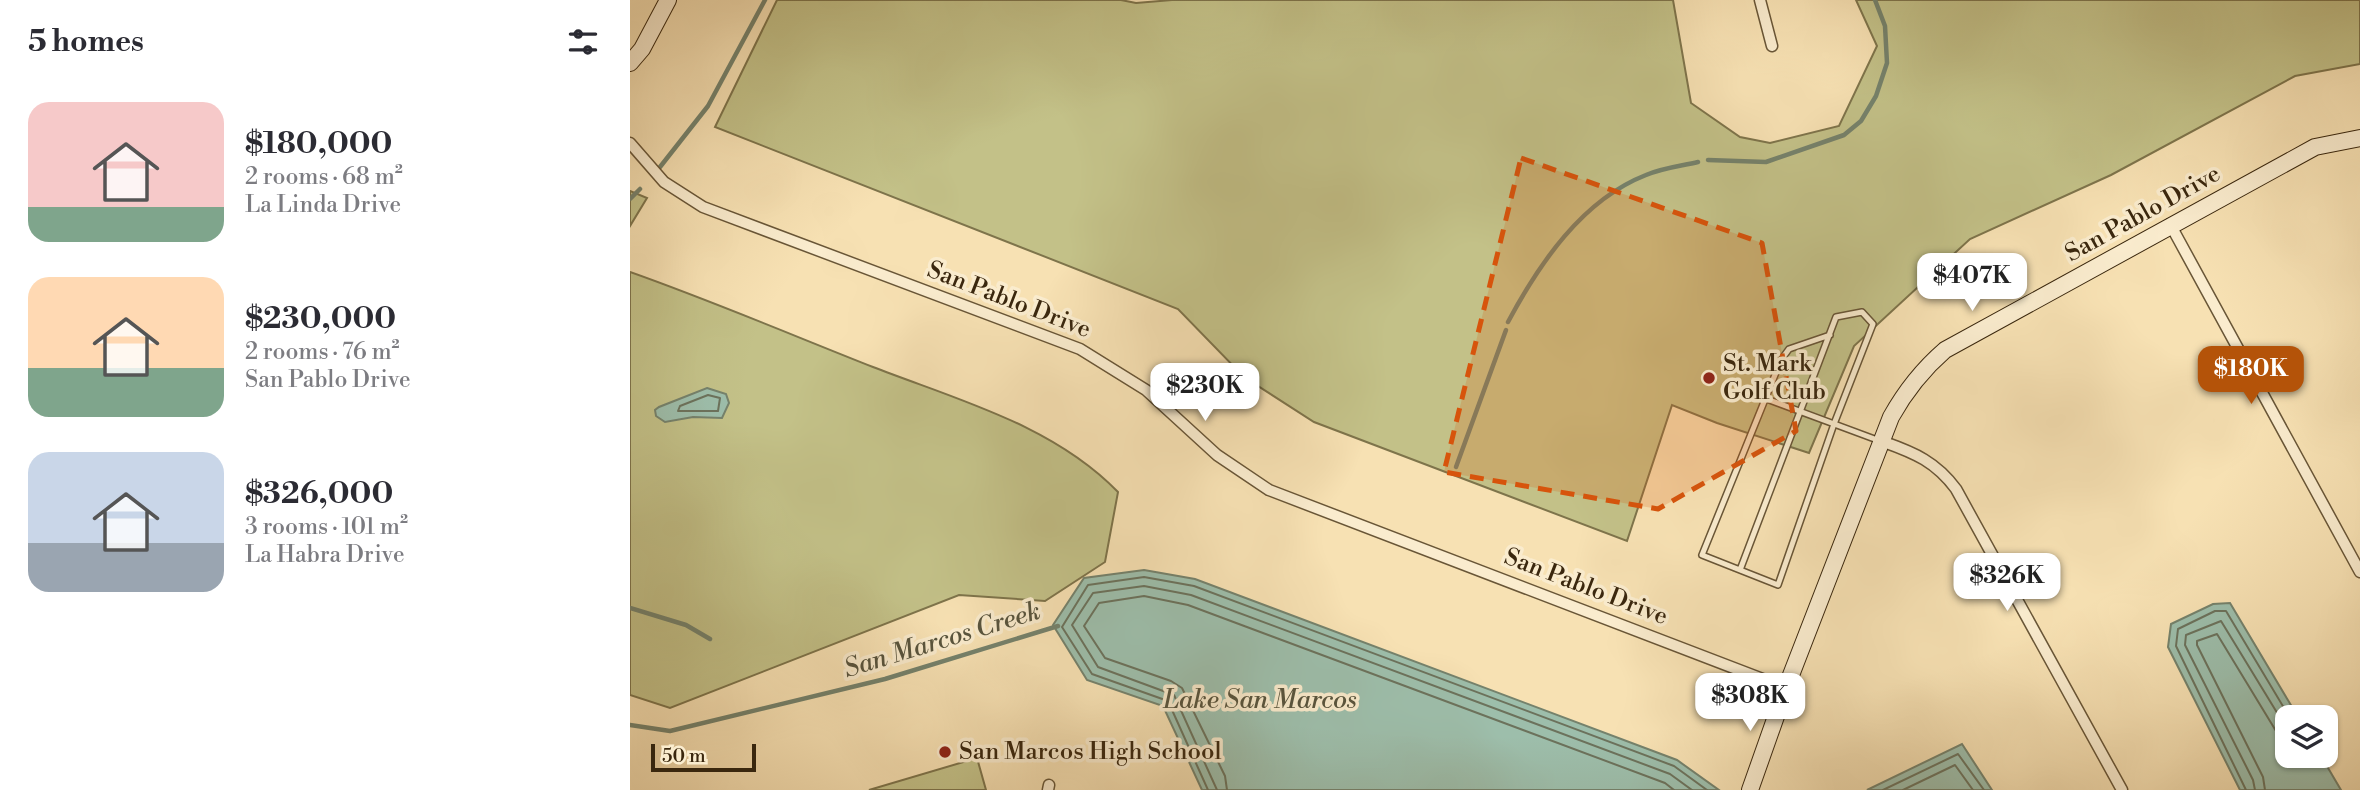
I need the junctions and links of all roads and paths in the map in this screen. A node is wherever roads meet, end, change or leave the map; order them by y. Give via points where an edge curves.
1 (668, 0) edge
2 (1760, 0) edge
3 (1772, 46) dead end
4 (630, 63) edge
5 (2360, 138) edge
6 (630, 143) edge
7 (2170, 224) junction
8 (1830, 335) junction
9 (1764, 398) junction
10 (1798, 411) junction
11 (1834, 424) junction
12 (1884, 442) junction
13 (1740, 570) junction
14 (2360, 572) edge
15 (1786, 688) junction
16 (1750, 790) edge
17 (2122, 790) edge

1 - 4 street via 642,50
2 - 3 street
5 - 7 street, San Pablo Drive via 2315,147
6 - 15 street, San Pablo Drive via 662,181 702,207 1080,349 1146,390 1217,455 1269,490
7 - 12 street, San Pablo Drive via 1945,350 1905,391
7 - 14 street
8 - 9 lane via 1789,349
8 - 10 lane
8 - 11 lane via 1836,317 1862,312 1873,324
9 - 10 lane
9 - 13 lane via 1702,555
10 - 11 lane
10 - 13 lane
11 - 12 lane
11 - 13 lane via 1778,585
12 - 15 street, San Pablo Drive
12 - 17 street via 1919,454 1942,470 1956,489
15 - 16 street

